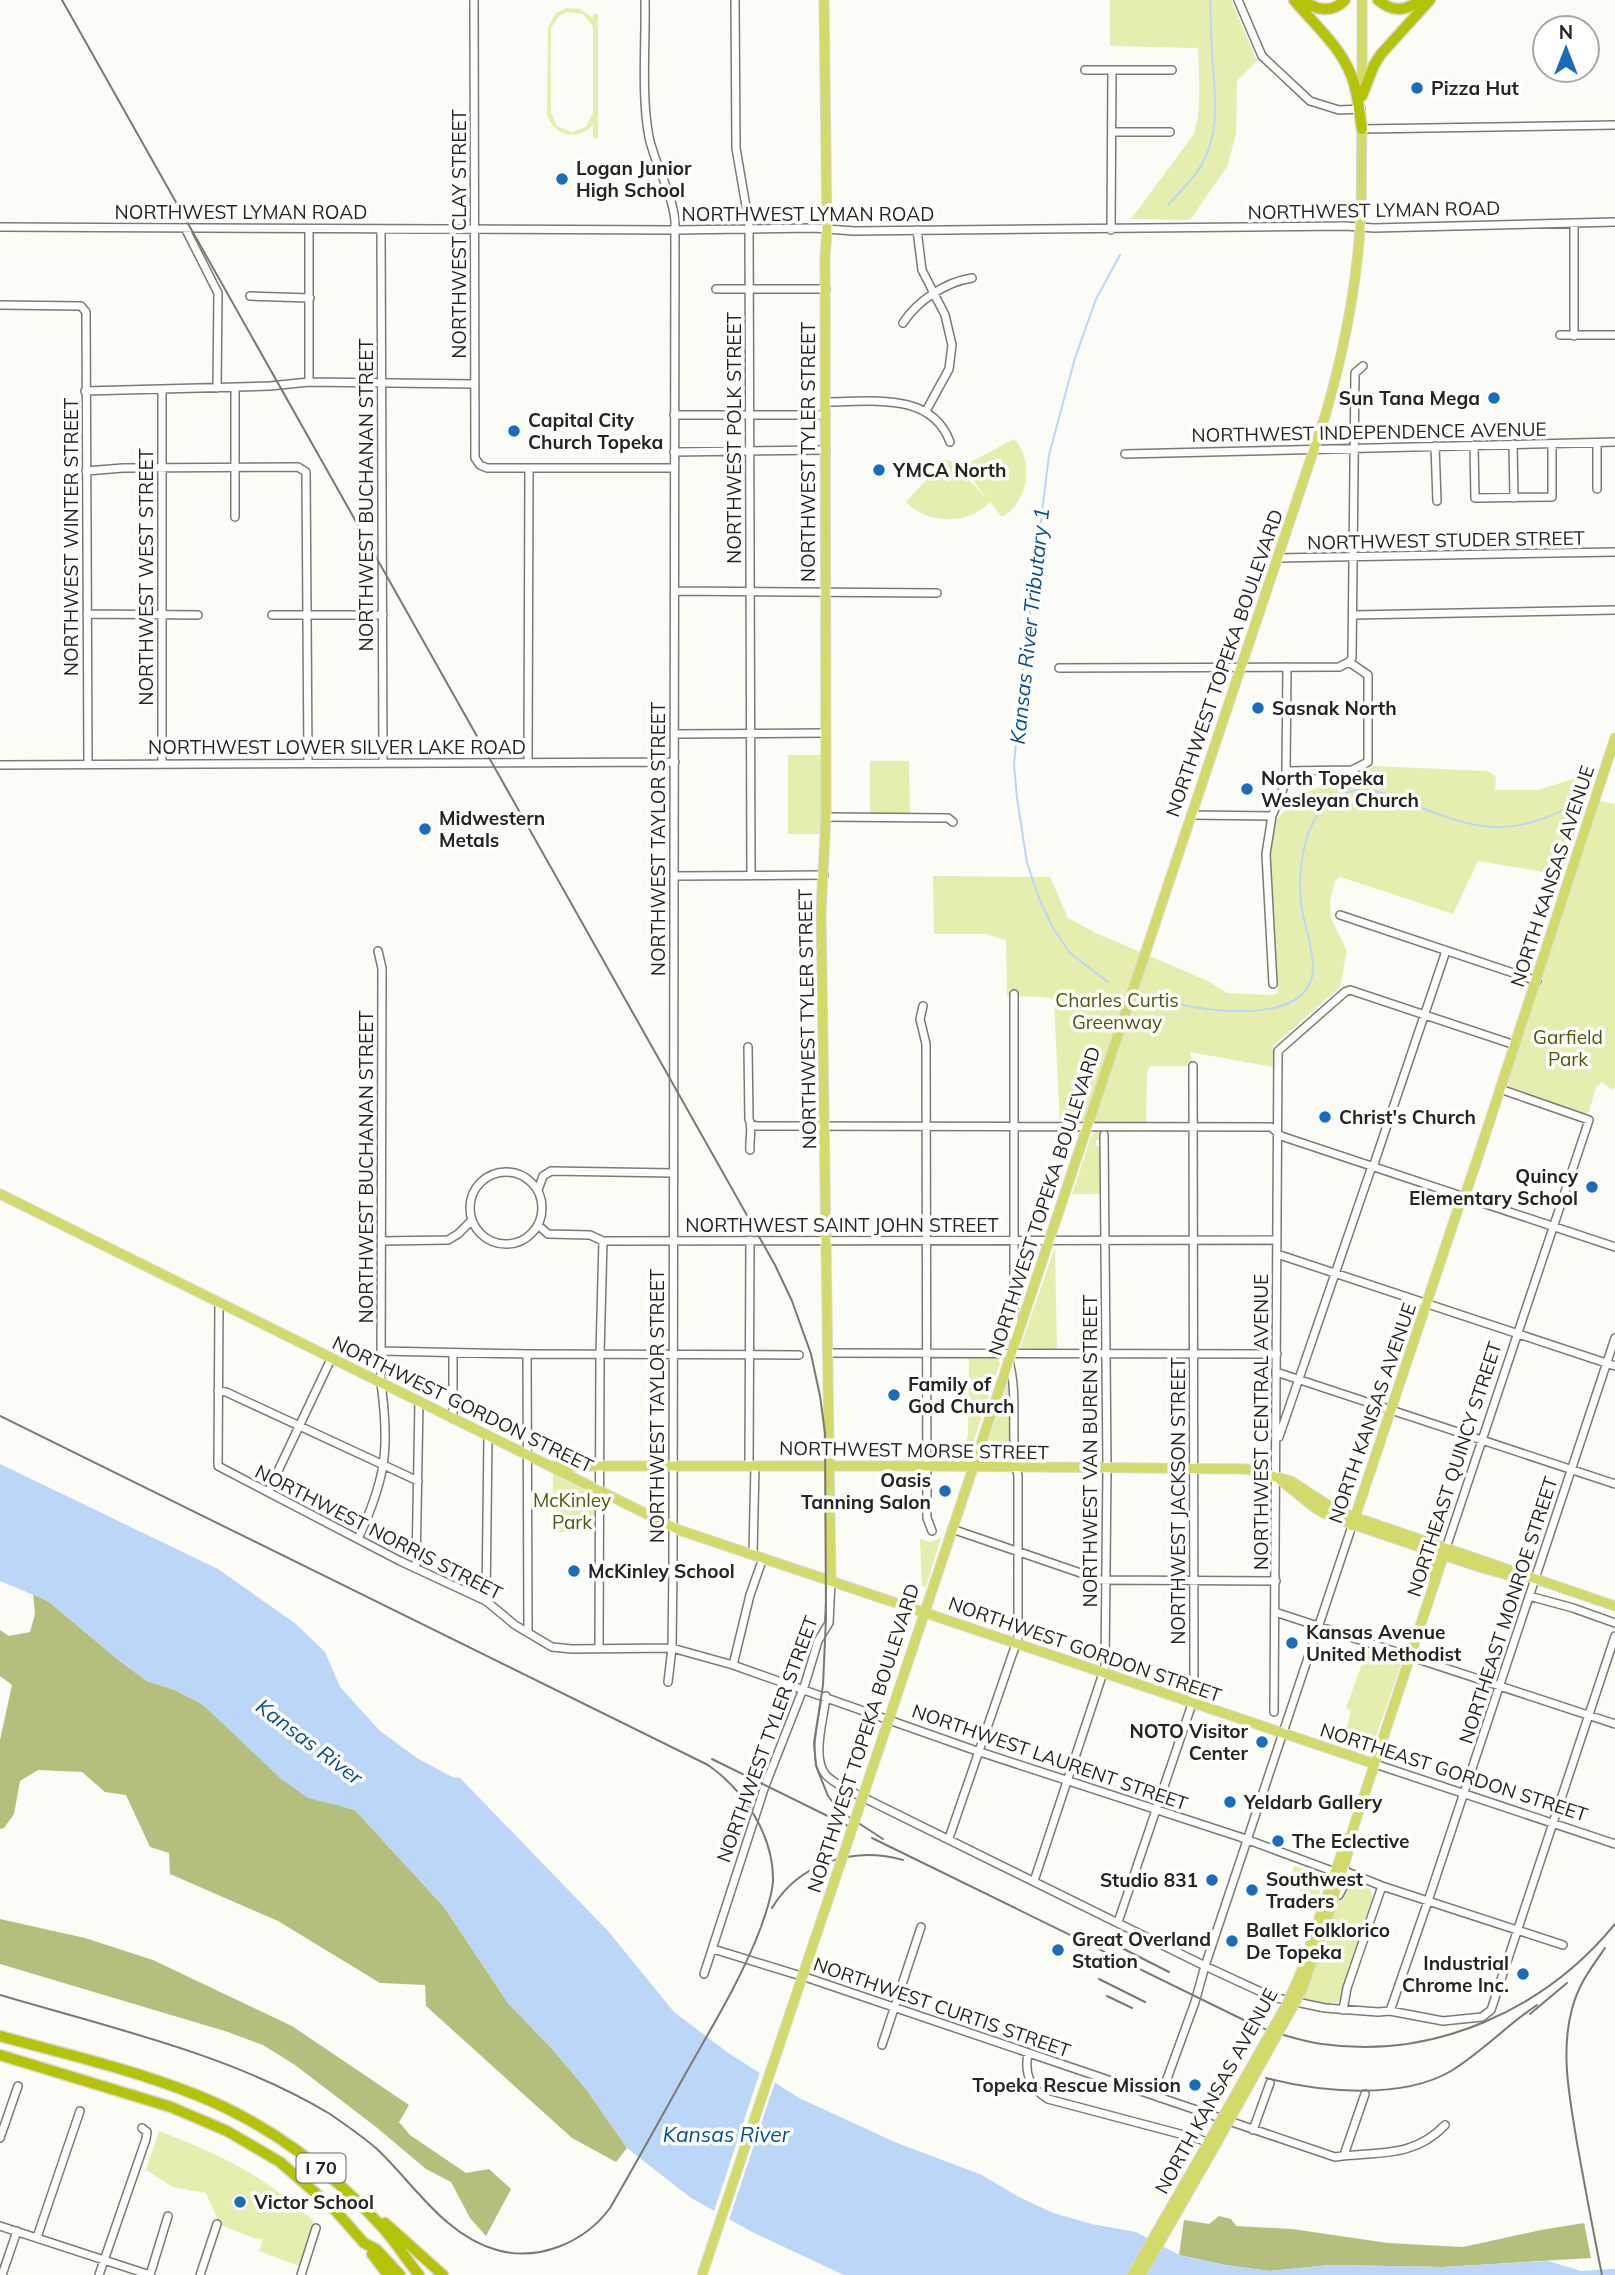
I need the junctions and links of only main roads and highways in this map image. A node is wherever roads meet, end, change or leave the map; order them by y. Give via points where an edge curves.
1 (824, 0) edge
2 (1294, 0) edge
3 (1303, 0) edge
4 (1345, 0) edge
5 (1362, 0) edge
6 (1378, 0) edge
7 (1419, 0) edge
8 (1430, 0) edge
9 (1362, 96) junction
10 (1360, 109) junction
11 (1362, 130) joint
12 (1615, 738) edge
13 (0, 1194) edge
14 (550, 1466) junction
15 (830, 1466) junction
16 (973, 1467) junction
17 (1354, 1522) junction
18 (1399, 1542) junction
19 (1444, 1551) junction
20 (831, 1581) junction
21 (1427, 1605) junction
22 (1615, 1605) edge
23 (923, 1613) junction
24 (1283, 1732) joint
25 (1375, 1764) junction
26 (1324, 1919) joint
27 (0, 2036) edge
28 (0, 2055) edge
29 (1211, 2144) junction
30 (340, 2185) junction
31 (364, 2243) junction
32 (388, 2275) edge
33 (400, 2275) edge
34 (419, 2275) edge
35 (443, 2275) edge
36 (702, 2275) edge
37 (1132, 2275) edge
38 (1141, 2275) edge

1 - 15 main road, NORTHWEST TYLER STREET via 826,817 821,919
2 - 10 highway via 1343,59
3 - 4 highway via 1323,10
5 - 9 main road
6 - 7 highway via 1389,8 1402,9
8 - 9 highway via 1381,54
9 - 10 main road
10 - 11 highway
11 - 16 main road, NORTHWEST TOPEKA BOULEVARD via 1360,227 1336,376
12 - 17 main road, NORTH KANSAS AVENUE
13 - 14 main road, NORTHWEST GORDON STREET
14 - 15 main road, NORTHWEST MORSE STREET
14 - 20 main road, NORTHWEST GORDON STREET via 673,1527
15 - 16 main road, NORTHWEST MORSE STREET
15 - 20 main road, NORTHWEST TYLER STREET
16 - 17 main road, NORTHWEST MORSE STREET via 1246,1469 1292,1481
16 - 23 main road, NORTHWEST TOPEKA BOULEVARD
17 - 18 main road
17 - 19 main road
18 - 19 main road
18 - 21 main road via 1432,1559
19 - 21 main road, NORTHEAST QUINCY STREET
19 - 22 main road
20 - 23 main road, NORTHWEST GORDON STREET
21 - 25 main road, NORTHEAST QUINCY STREET
23 - 24 main road, NORTHWEST GORDON STREET
23 - 36 main road, NORTHWEST TOPEKA BOULEVARD, bridge
24 - 25 main road, NORTHEAST GORDON STREET
25 - 26 main road, NORTHEAST QUINCY STREET
26 - 29 main road, NORTH KANSAS AVENUE, bridge via 1288,2002
27 - 30 highway, I 70 via 196,2094 297,2150
28 - 31 highway, I 70 via 171,2107 227,2131 280,2162 335,2210
29 - 37 main road, NORTH KANSAS AVENUE
29 - 38 main road, NORTH KANSAS AVENUE
30 - 34 highway, I 70 via 384,2229
30 - 35 highway
31 - 32 highway
31 - 33 highway, I 70

